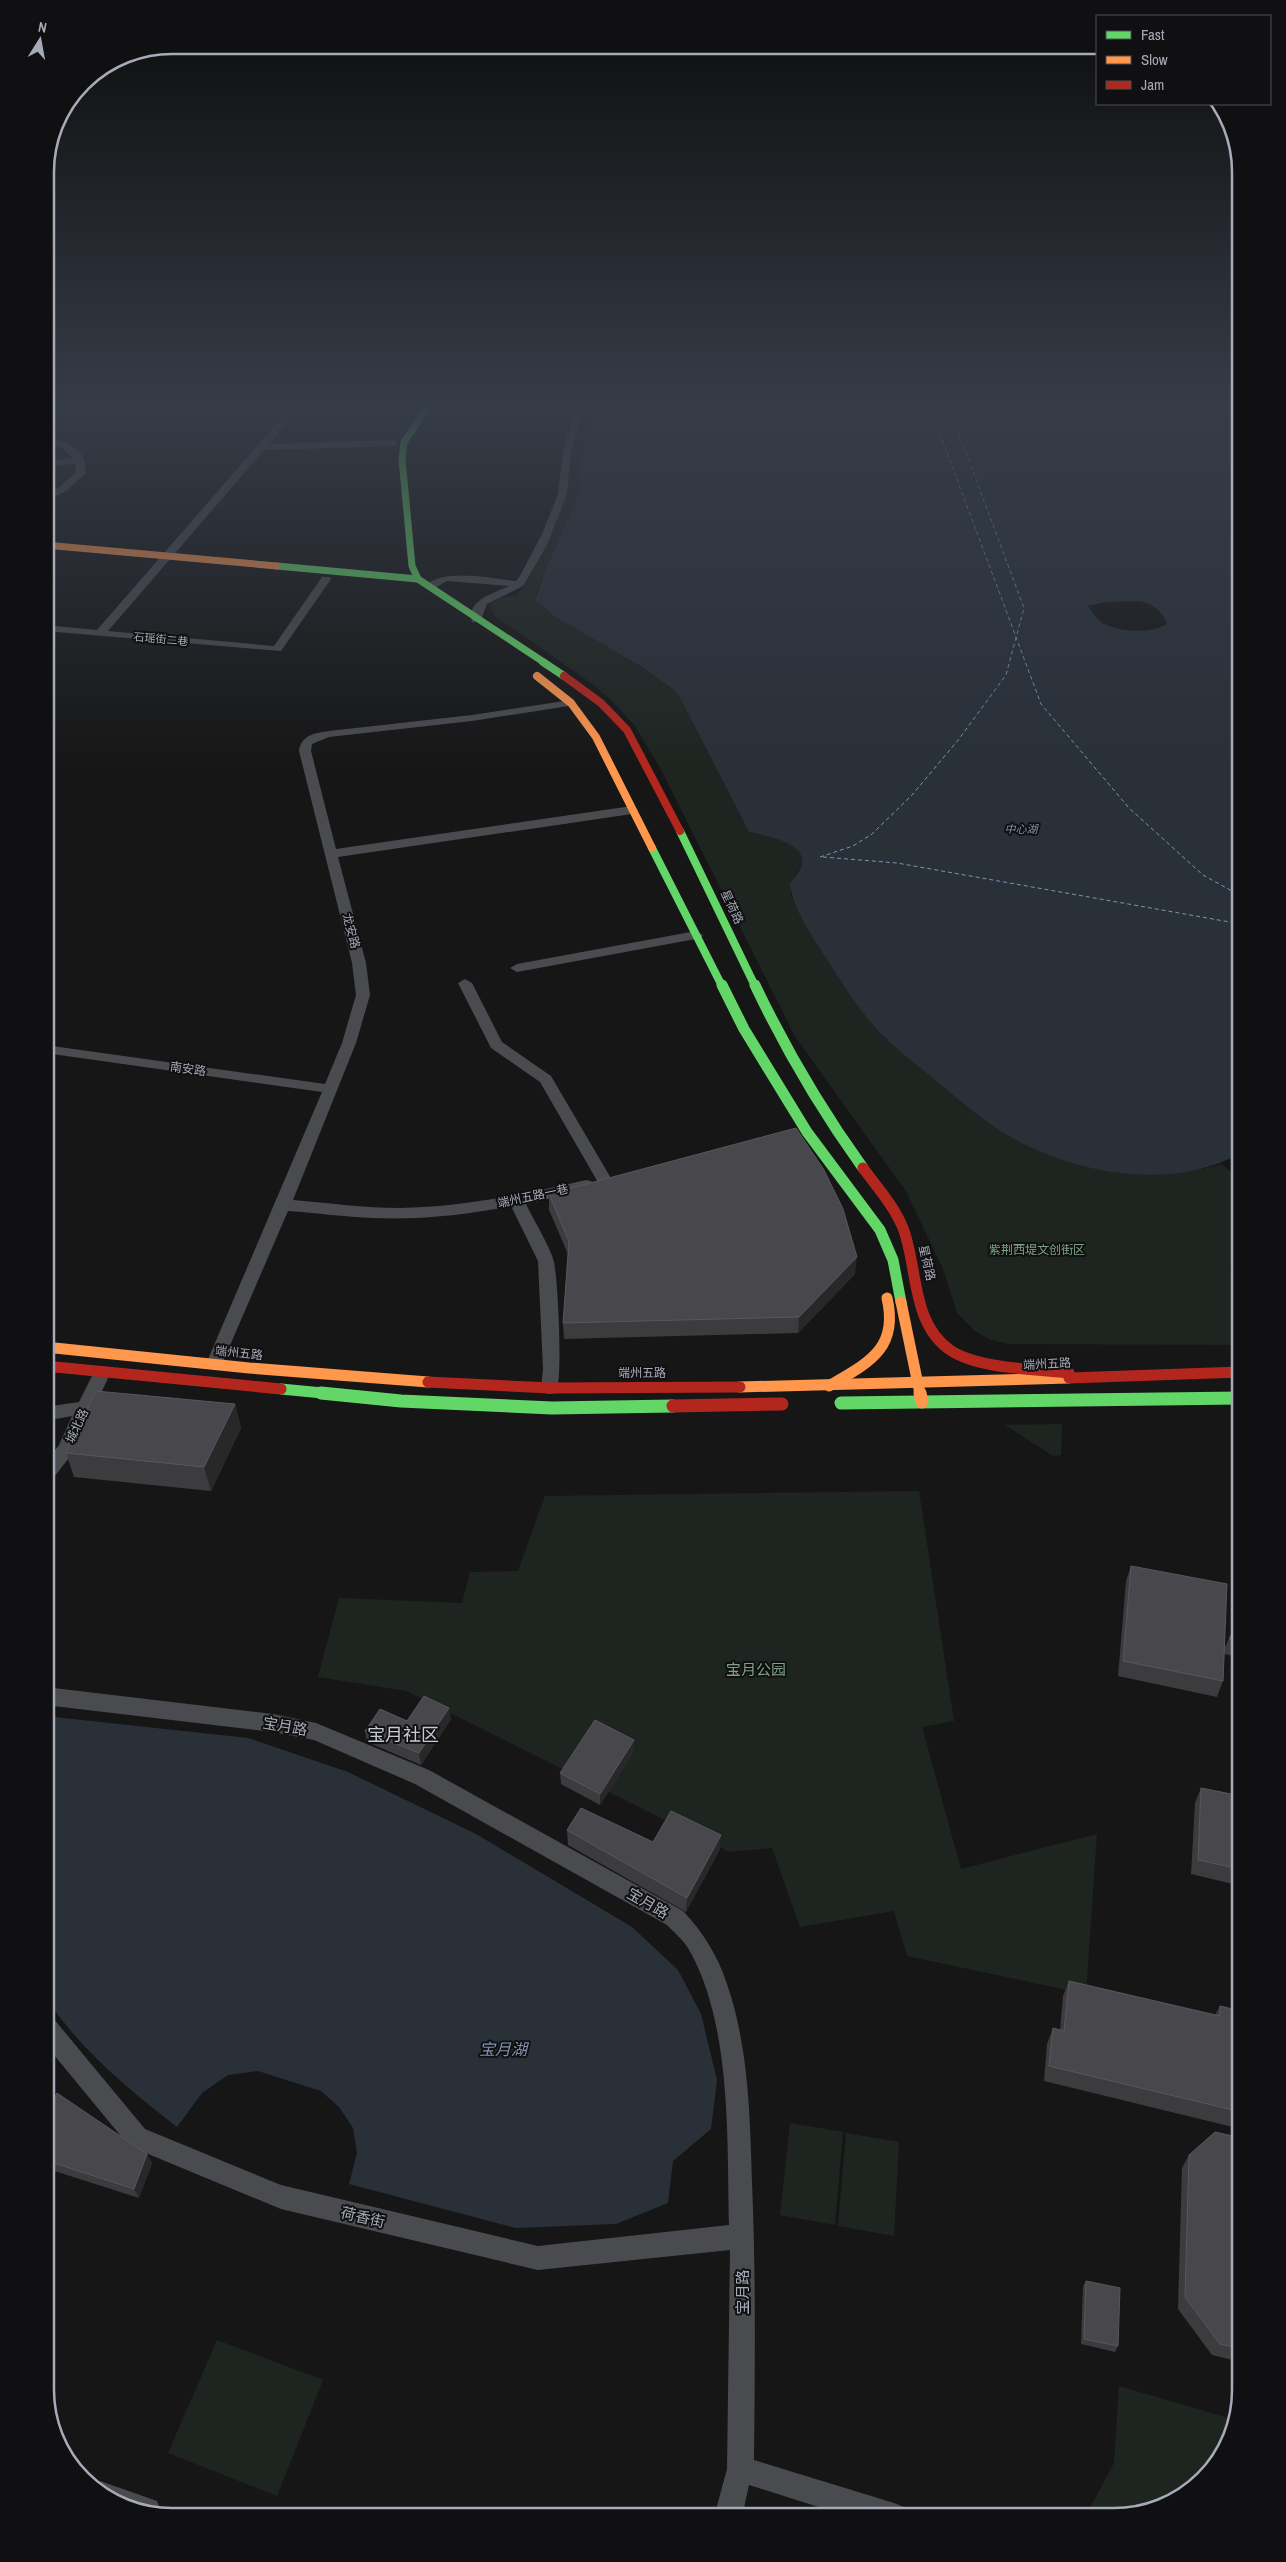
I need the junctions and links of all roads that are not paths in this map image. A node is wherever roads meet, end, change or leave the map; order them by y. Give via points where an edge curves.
1 (191, 527) edge
2 (404, 527) edge
3 (408, 527) edge
4 (548, 527) edge
5 (54, 546) edge
6 (54, 554) edge
7 (162, 560) junction
8 (326, 579) junction
9 (378, 579) junction
10 (418, 579) junction
11 (519, 584) junction
12 (407, 585) junction
13 (429, 587) junction
14 (476, 620) junction
15 (54, 629) edge
16 (100, 633) junction
17 (277, 649) joint
18 (526, 669) dead end
19 (572, 703) junction
20 (634, 762) junction
21 (609, 766) junction
22 (632, 810) junction
23 (331, 854) junction
24 (692, 854) junction
25 (657, 859) junction
26 (696, 936) junction
27 (517, 968) dead end
28 (465, 982) dead end
29 (54, 1050) edge
30 (331, 1089) junction
31 (623, 1176) edge
32 (604, 1180) junction
33 (517, 1202) junction
34 (283, 1205) junction
35 (880, 1230) junction
36 (881, 1264) dead end
37 (884, 1284) dead end
38 (54, 1349) edge
39 (214, 1364) junction
40 (54, 1367) edge
41 (102, 1372) junction
42 (1232, 1372) edge
43 (1093, 1376) junction
44 (204, 1382) junction
45 (918, 1383) junction
46 (830, 1386) junction
47 (550, 1388) junction
48 (199, 1396) dead end
49 (1232, 1398) edge
50 (922, 1402) junction
51 (798, 1404) dead end
52 (827, 1404) dead end
53 (86, 1408) junction
54 (54, 1413) edge
55 (54, 1464) edge
56 (54, 1697) edge
57 (54, 2037) edge
58 (742, 2236) junction
59 (740, 2469) junction
60 (730, 2508) edge
61 (865, 2508) edge

1 - 7 street
2 - 12 street
3 - 10 street via 411,557
4 - 11 street
5 - 7 street
6 - 7 street
7 - 8 street
7 - 9 street
7 - 16 street
8 - 9 street
8 - 17 street
9 - 12 street
10 - 12 street
10 - 13 street, 星荷路
11 - 13 street via 447,578
11 - 14 street via 486,599 479,607
13 - 14 street, 星荷路 via 446,604
14 - 20 street, 星荷路 via 601,703 627,730
15 - 16 street, 石瑶街二巷
16 - 17 street, 石瑶街二巷
18 - 19 street
19 - 21 street via 596,737
19 - 23 street, 龙安路 via 308,739 305,751
20 - 21 street
20 - 24 street, 星荷路
21 - 22 street
22 - 23 street
22 - 25 street
23 - 30 street, 龙安路 via 359,962 363,995
24 - 25 street
24 - 43 street, 星荷路 via 774,1026 843,1140 903,1228 925,1318 935,1334 950,1350 974,1360
25 - 26 street
26 - 27 street
26 - 35 street via 800,1134
28 - 32 street via 496,1045 546,1079
29 - 30 street, 南安路
30 - 34 street, 龙安路
31 - 32 street, 端州五路一巷
32 - 33 street, 端州五路一巷
33 - 34 street, 端州五路一巷 via 438,1211 375,1213
33 - 47 street via 546,1261 552,1369
34 - 39 street, 龙安路
35 - 36 street
35 - 45 street via 893,1260
37 - 46 street via 890,1329 885,1340 858,1368
38 - 39 street, 端州五路
39 - 47 street, 端州五路 via 408,1381
40 - 41 street
41 - 44 street
41 - 53 street, 城北路
42 - 43 street, 端州五路
43 - 45 street, 端州五路
44 - 48 street
44 - 51 street via 400,1405 552,1408
45 - 46 street, 端州五路
45 - 50 street
46 - 47 street, 端州五路
49 - 50 street
50 - 52 street
53 - 54 street
53 - 55 street, 城北路 via 66,1449
56 - 58 street, 宝月路 via 273,1723 316,1732 422,1777 675,1918 695,1939 707,1961 726,2021 738,2106
57 - 58 street, 荷香街 via 137,2138 281,2197 538,2258
58 - 59 street, 宝月路
59 - 60 street, 宝月路
59 - 61 street

